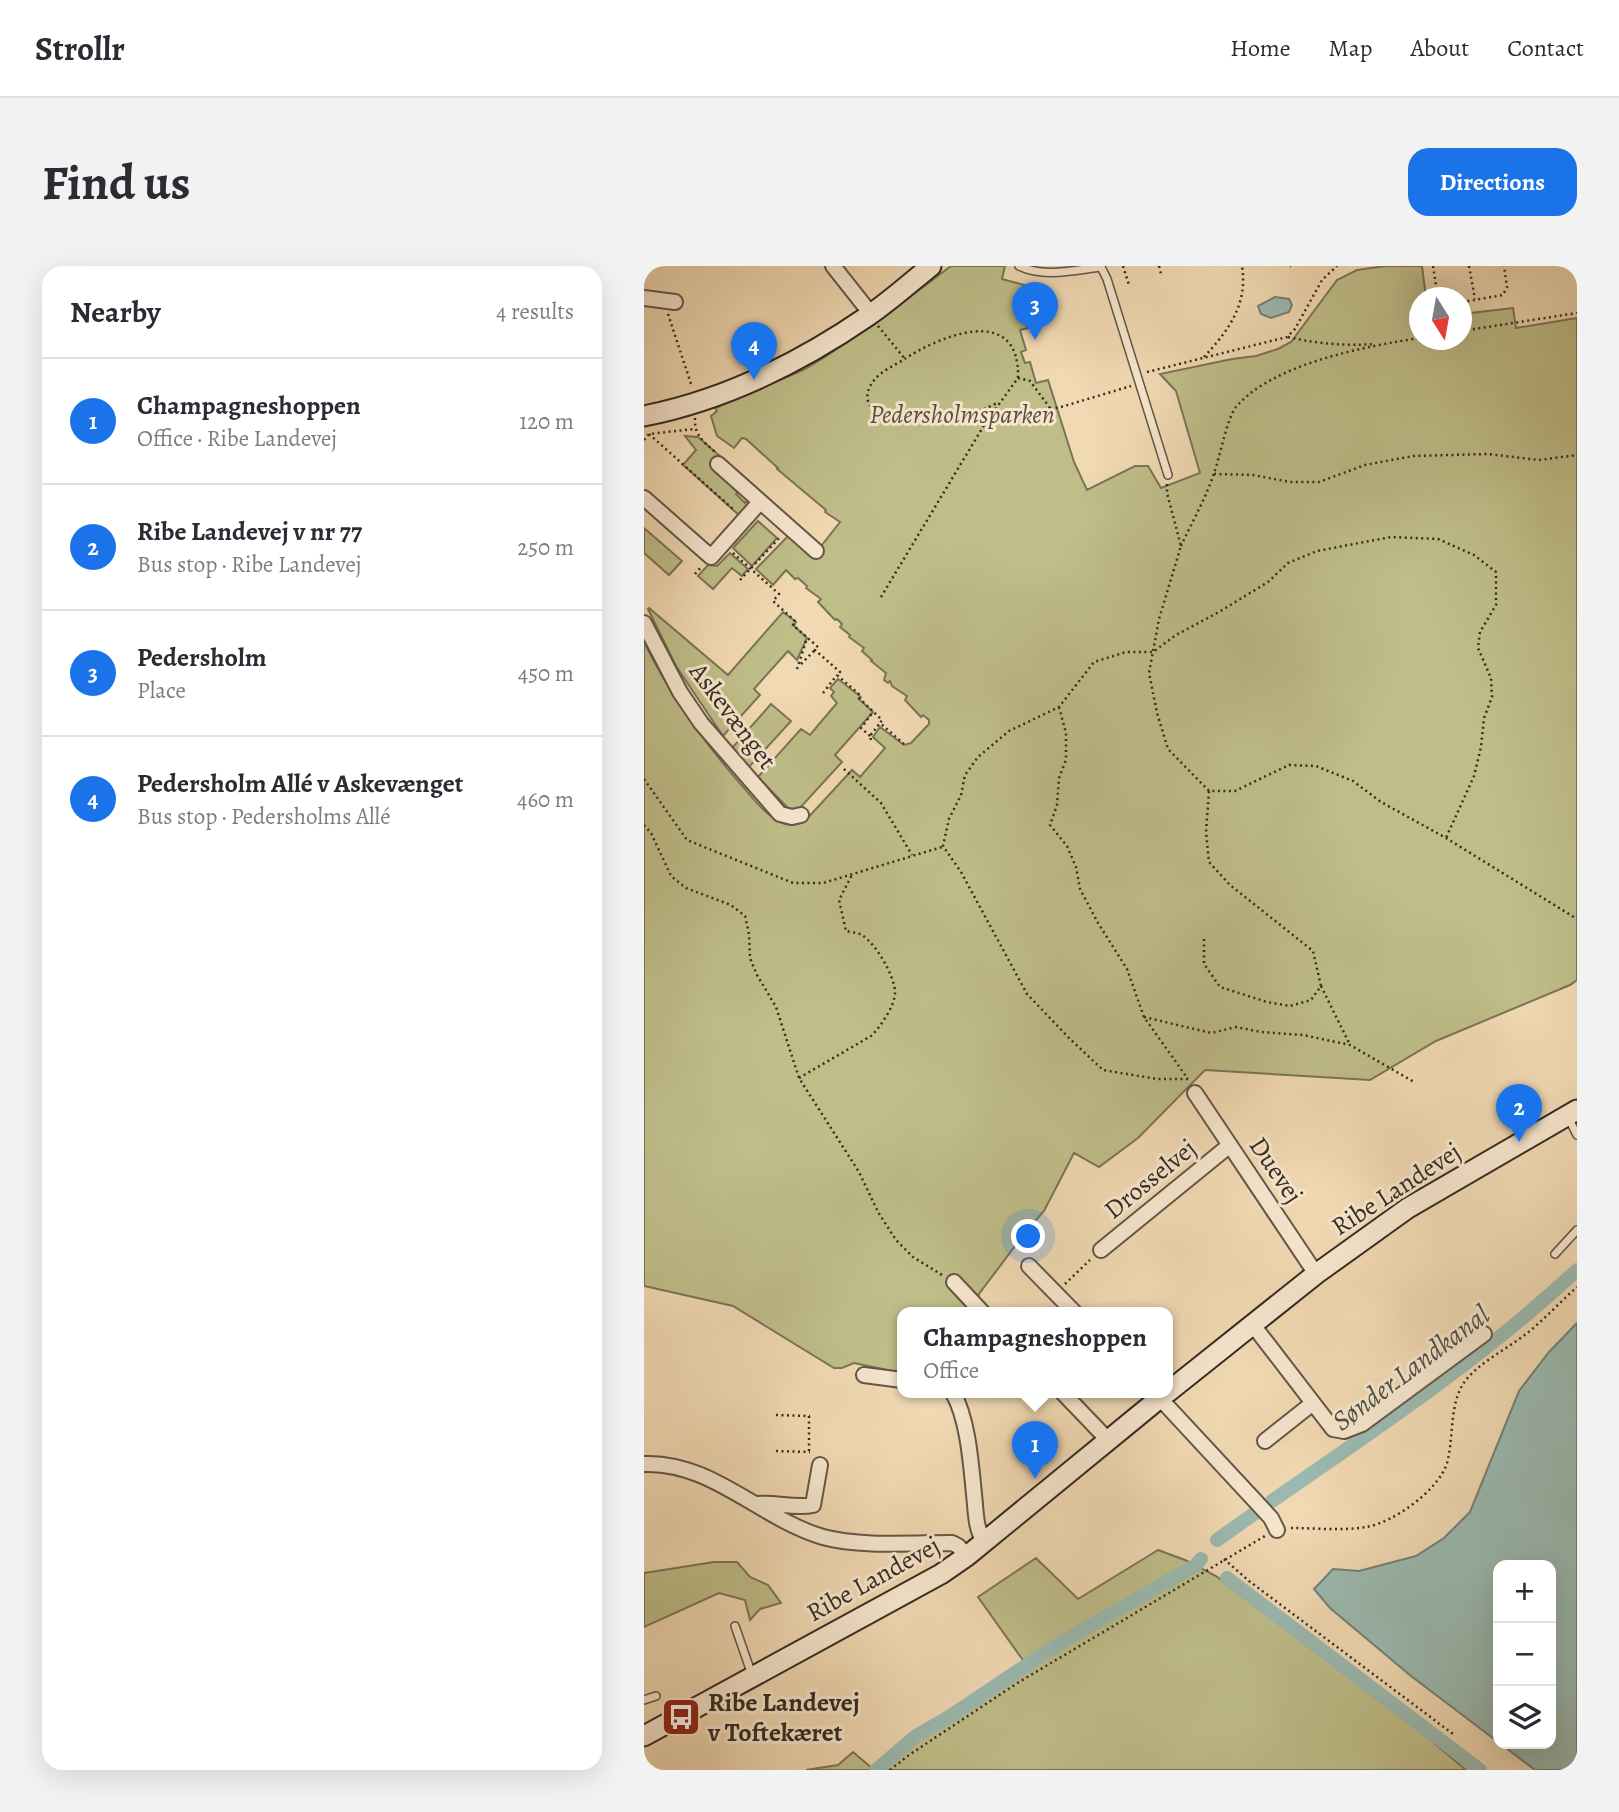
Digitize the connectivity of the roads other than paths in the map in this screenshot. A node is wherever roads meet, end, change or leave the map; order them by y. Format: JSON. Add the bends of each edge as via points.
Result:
{"nodes":[{"id":1,"x":833,"y":266,"type":"edge"},
{"id":2,"x":931,"y":266,"type":"edge"},
{"id":3,"x":1019,"y":266,"type":"edge"},
{"id":4,"x":644,"y":298,"type":"edge"},
{"id":5,"x":669,"y":301,"type":"road end"},
{"id":6,"x":873,"y":319,"type":"junction"},
{"id":7,"x":646,"y":425,"type":"edge"},
{"id":8,"x":718,"y":464,"type":"road end"},
{"id":9,"x":1168,"y":475,"type":"road end"},
{"id":10,"x":644,"y":498,"type":"edge"},
{"id":11,"x":760,"y":502,"type":"junction"},
{"id":12,"x":816,"y":551,"type":"dead end"},
{"id":13,"x":644,"y":623,"type":"edge"},
{"id":14,"x":801,"y":815,"type":"dead end"},
{"id":15,"x":1195,"y":1093,"type":"road end"},
{"id":16,"x":1572,"y":1112,"type":"edge"},
{"id":17,"x":1577,"y":1135,"type":"edge"},
{"id":18,"x":1230,"y":1145,"type":"junction"},
{"id":19,"x":1577,"y":1230,"type":"edge"},
{"id":20,"x":1101,"y":1250,"type":"road end"},
{"id":21,"x":1556,"y":1254,"type":"dead end"},
{"id":22,"x":1029,"y":1266,"type":"dead end"},
{"id":23,"x":1316,"y":1273,"type":"junction"},
{"id":24,"x":954,"y":1282,"type":"road end"},
{"id":25,"x":977,"y":1307,"type":"edge"},
{"id":26,"x":1069,"y":1307,"type":"edge"},
{"id":27,"x":1253,"y":1325,"type":"junction"},
{"id":28,"x":1484,"y":1334,"type":"dead end"},
{"id":29,"x":864,"y":1375,"type":"dead end"},
{"id":30,"x":897,"y":1379,"type":"edge"},
{"id":31,"x":1173,"y":1386,"type":"edge"},
{"id":32,"x":956,"y":1398,"type":"edge"},
{"id":33,"x":1068,"y":1398,"type":"edge"},
{"id":34,"x":1157,"y":1398,"type":"edge"},
{"id":35,"x":1166,"y":1398,"type":"edge"},
{"id":36,"x":1313,"y":1403,"type":"junction"},
{"id":37,"x":1109,"y":1441,"type":"junction"},
{"id":38,"x":1265,"y":1441,"type":"dead end"},
{"id":39,"x":821,"y":1459,"type":"road end"},
{"id":40,"x":644,"y":1464,"type":"edge"},
{"id":41,"x":755,"y":1504,"type":"junction"},
{"id":42,"x":1277,"y":1530,"type":"road end"},
{"id":43,"x":984,"y":1542,"type":"junction"},
{"id":44,"x":967,"y":1556,"type":"junction"},
{"id":45,"x":735,"y":1626,"type":"dead end"},
{"id":46,"x":753,"y":1677,"type":"junction"},
{"id":47,"x":656,"y":1696,"type":"dead end"},
{"id":48,"x":644,"y":1700,"type":"edge"},
{"id":49,"x":645,"y":1734,"type":"edge"}],
"edges":[{"from":1,"to":6,"type":"street"},
{"from":2,"to":6,"type":"main road"},
{"from":3,"to":9,"type":"lane","via":[[1051,273],[1101,267]]},
{"from":4,"to":5,"type":"street"},
{"from":6,"to":7,"type":"main road","via":[[772,372]]},
{"from":8,"to":11,"type":"street"},
{"from":10,"to":11,"type":"street","via":[[711,557]]},
{"from":11,"to":12,"type":"street"},
{"from":13,"to":14,"type":"street","name":"Askevænget","via":[[680,692],[723,750],[780,814]]},
{"from":15,"to":18,"type":"street","name":"Duevej"},
{"from":16,"to":17,"type":"lane"},
{"from":16,"to":23,"type":"main road","name":"Ribe Landevej","via":[[1408,1208]]},
{"from":18,"to":20,"type":"street","name":"Drosselvej"},
{"from":18,"to":23,"type":"street","name":"Duevej"},
{"from":19,"to":21,"type":"lane"},
{"from":22,"to":26,"type":"street"},
{"from":23,"to":27,"type":"main road","name":"Ribe Landevej"},
{"from":24,"to":25,"type":"street"},
{"from":27,"to":31,"type":"main road","name":"Ribe Landevej"},
{"from":27,"to":36,"type":"street"},
{"from":28,"to":36,"type":"street","via":[[1362,1424],[1344,1431],[1333,1429]]},
{"from":29,"to":30,"type":"street"},
{"from":32,"to":43,"type":"street","via":[[961,1408],[978,1532]]},
{"from":33,"to":37,"type":"street"},
{"from":34,"to":37,"type":"main road","name":"Ribe Landevej"},
{"from":35,"to":42,"type":"street"},
{"from":36,"to":38,"type":"street"},
{"from":37,"to":43,"type":"main road","name":"Ribe Landevej"},
{"from":39,"to":41,"type":"street","via":[[813,1505]]},
{"from":40,"to":41,"type":"street","via":[[687,1469]]},
{"from":41,"to":44,"type":"street","via":[[799,1528],[842,1541],[952,1543]]},
{"from":43,"to":44,"type":"main road","name":"Ribe Landevej"},
{"from":44,"to":46,"type":"main road","name":"Ribe Landevej"},
{"from":45,"to":46,"type":"lane"},
{"from":46,"to":49,"type":"main road","name":"Ribe Landevej"},
{"from":47,"to":48,"type":"lane"}]}
